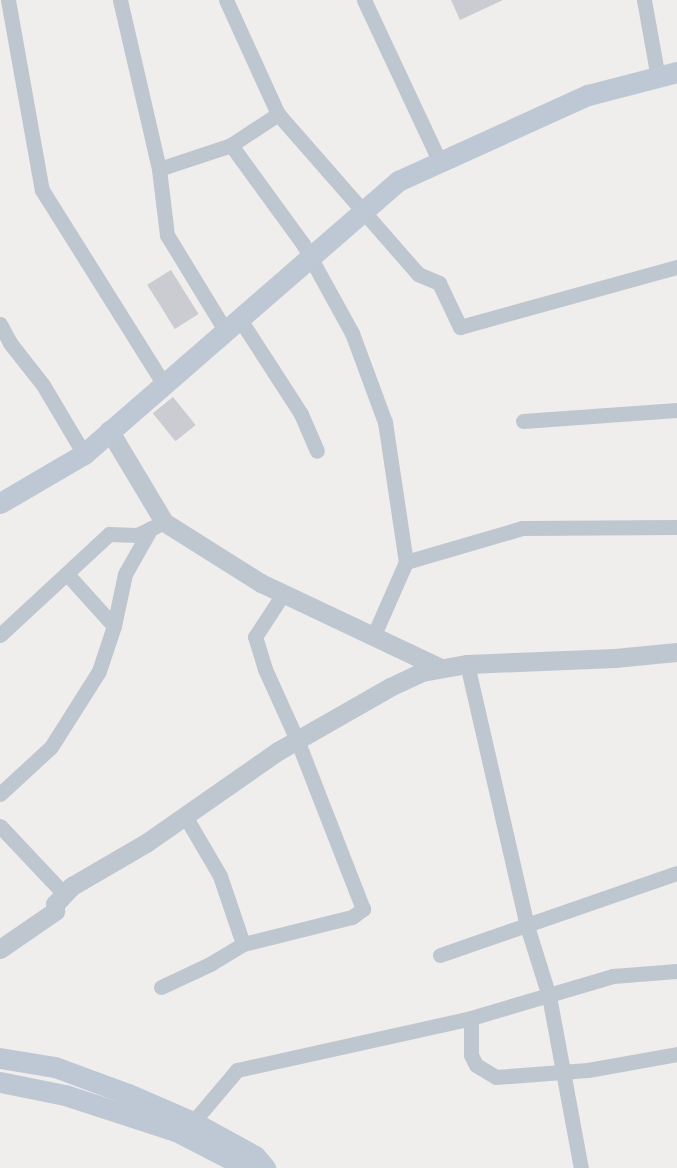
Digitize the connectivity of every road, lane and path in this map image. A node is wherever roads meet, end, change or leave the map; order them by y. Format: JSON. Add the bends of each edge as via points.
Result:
{"nodes":[{"id":1,"x":8,"y":0,"type":"edge"},
{"id":2,"x":120,"y":0,"type":"edge"},
{"id":3,"x":226,"y":0,"type":"edge"},
{"id":4,"x":364,"y":0,"type":"edge"},
{"id":5,"x":644,"y":0,"type":"edge"},
{"id":6,"x":667,"y":75,"type":"edge"},
{"id":7,"x":278,"y":114,"type":"junction"},
{"id":8,"x":231,"y":145,"type":"junction"},
{"id":9,"x":440,"y":162,"type":"junction"},
{"id":10,"x":159,"y":169,"type":"junction"},
{"id":11,"x":362,"y":212,"type":"junction"},
{"id":12,"x":308,"y":258,"type":"junction"},
{"id":13,"x":677,"y":267,"type":"edge"},
{"id":14,"x":0,"y":324,"type":"edge"},
{"id":15,"x":232,"y":324,"type":"junction"},
{"id":16,"x":163,"y":383,"type":"junction"},
{"id":17,"x":677,"y":410,"type":"edge"},
{"id":18,"x":523,"y":421,"type":"dead end"},
{"id":19,"x":109,"y":430,"type":"junction"},
{"id":20,"x":317,"y":451,"type":"dead end"},
{"id":21,"x":84,"y":454,"type":"junction"},
{"id":22,"x":0,"y":503,"type":"edge"},
{"id":23,"x":158,"y":525,"type":"junction"},
{"id":24,"x":677,"y":526,"type":"edge"},
{"id":25,"x":406,"y":562,"type":"junction"},
{"id":26,"x":67,"y":574,"type":"junction"},
{"id":27,"x":283,"y":594,"type":"junction"},
{"id":28,"x":114,"y":626,"type":"junction"},
{"id":29,"x":0,"y":636,"type":"edge"},
{"id":30,"x":373,"y":637,"type":"junction"},
{"id":31,"x":677,"y":652,"type":"edge"},
{"id":32,"x":467,"y":664,"type":"junction"},
{"id":33,"x":441,"y":668,"type":"junction"},
{"id":34,"x":297,"y":740,"type":"junction"},
{"id":35,"x":0,"y":794,"type":"edge"},
{"id":36,"x":185,"y":816,"type":"junction"},
{"id":37,"x":0,"y":826,"type":"edge"},
{"id":38,"x":677,"y":874,"type":"edge"},
{"id":39,"x":64,"y":894,"type":"junction"},
{"id":40,"x":527,"y":926,"type":"junction"},
{"id":41,"x":244,"y":944,"type":"junction"},
{"id":42,"x":0,"y":949,"type":"edge"},
{"id":43,"x":440,"y":955,"type":"dead end"},
{"id":44,"x":677,"y":971,"type":"edge"},
{"id":45,"x":161,"y":986,"type":"dead end"},
{"id":46,"x":549,"y":995,"type":"junction"},
{"id":47,"x":471,"y":1018,"type":"junction"},
{"id":48,"x":677,"y":1054,"type":"edge"},
{"id":49,"x":0,"y":1058,"type":"edge"},
{"id":50,"x":563,"y":1072,"type":"junction"},
{"id":51,"x":0,"y":1082,"type":"edge"},
{"id":52,"x":193,"y":1122,"type":"junction"},
{"id":53,"x":241,"y":1168,"type":"edge"},
{"id":54,"x":265,"y":1168,"type":"edge"},
{"id":55,"x":581,"y":1168,"type":"edge"}],
"edges":[{"from":1,"to":16,"type":"street","via":[[42,190]]},
{"from":2,"to":10,"type":"street"},
{"from":3,"to":7,"type":"street"},
{"from":4,"to":9,"type":"street"},
{"from":5,"to":6,"type":"street"},
{"from":6,"to":9,"type":"main road","via":[[588,95]]},
{"from":7,"to":8,"type":"street"},
{"from":7,"to":11,"type":"street"},
{"from":8,"to":10,"type":"street"},
{"from":8,"to":12,"type":"street","via":[[303,244]]},
{"from":9,"to":11,"type":"main road","via":[[398,181]]},
{"from":10,"to":15,"type":"street","via":[[167,235]]},
{"from":11,"to":12,"type":"main road"},
{"from":11,"to":13,"type":"street","via":[[418,274],[439,283],[460,327]]},
{"from":12,"to":15,"type":"main road"},
{"from":12,"to":25,"type":"street","via":[[352,333],[385,422]]},
{"from":14,"to":21,"type":"street","via":[[10,343],[43,385]]},
{"from":15,"to":16,"type":"main road"},
{"from":15,"to":20,"type":"street","via":[[301,414]]},
{"from":16,"to":19,"type":"main road"},
{"from":17,"to":18,"type":"street"},
{"from":19,"to":21,"type":"main road"},
{"from":19,"to":23,"type":"street"},
{"from":21,"to":22,"type":"main road"},
{"from":23,"to":26,"type":"street","via":[[137,535],[110,534]]},
{"from":23,"to":27,"type":"street"},
{"from":23,"to":28,"type":"street","via":[[124,574]]},
{"from":24,"to":25,"type":"street","via":[[522,528]]},
{"from":25,"to":30,"type":"street"},
{"from":26,"to":28,"type":"street"},
{"from":26,"to":29,"type":"street"},
{"from":27,"to":30,"type":"street"},
{"from":27,"to":34,"type":"street","via":[[255,637],[265,669]]},
{"from":28,"to":35,"type":"street","via":[[99,671],[51,747]]},
{"from":30,"to":33,"type":"street"},
{"from":31,"to":32,"type":"street"},
{"from":32,"to":33,"type":"street"},
{"from":32,"to":40,"type":"street"},
{"from":33,"to":34,"type":"street","via":[[422,672],[390,687]]},
{"from":34,"to":36,"type":"street"},
{"from":34,"to":41,"type":"street","via":[[363,909],[352,917]]},
{"from":36,"to":39,"type":"street"},
{"from":36,"to":41,"type":"street","via":[[220,876]]},
{"from":37,"to":39,"type":"street"},
{"from":38,"to":40,"type":"street"},
{"from":39,"to":42,"type":"street","via":[[55,904],[55,911]]},
{"from":40,"to":43,"type":"street"},
{"from":40,"to":46,"type":"street"},
{"from":41,"to":45,"type":"street"},
{"from":44,"to":46,"type":"street","via":[[613,976]]},
{"from":46,"to":47,"type":"street"},
{"from":46,"to":50,"type":"street"},
{"from":47,"to":50,"type":"street","via":[[471,1055],[476,1065],[496,1077]]},
{"from":47,"to":52,"type":"street","via":[[237,1070]]},
{"from":48,"to":50,"type":"street"},
{"from":49,"to":52,"type":"main road","via":[[55,1067]]},
{"from":50,"to":55,"type":"street"},
{"from":51,"to":53,"type":"main road","via":[[65,1095],[176,1131],[236,1162]]},
{"from":52,"to":54,"type":"main road","via":[[255,1156]]}]}
